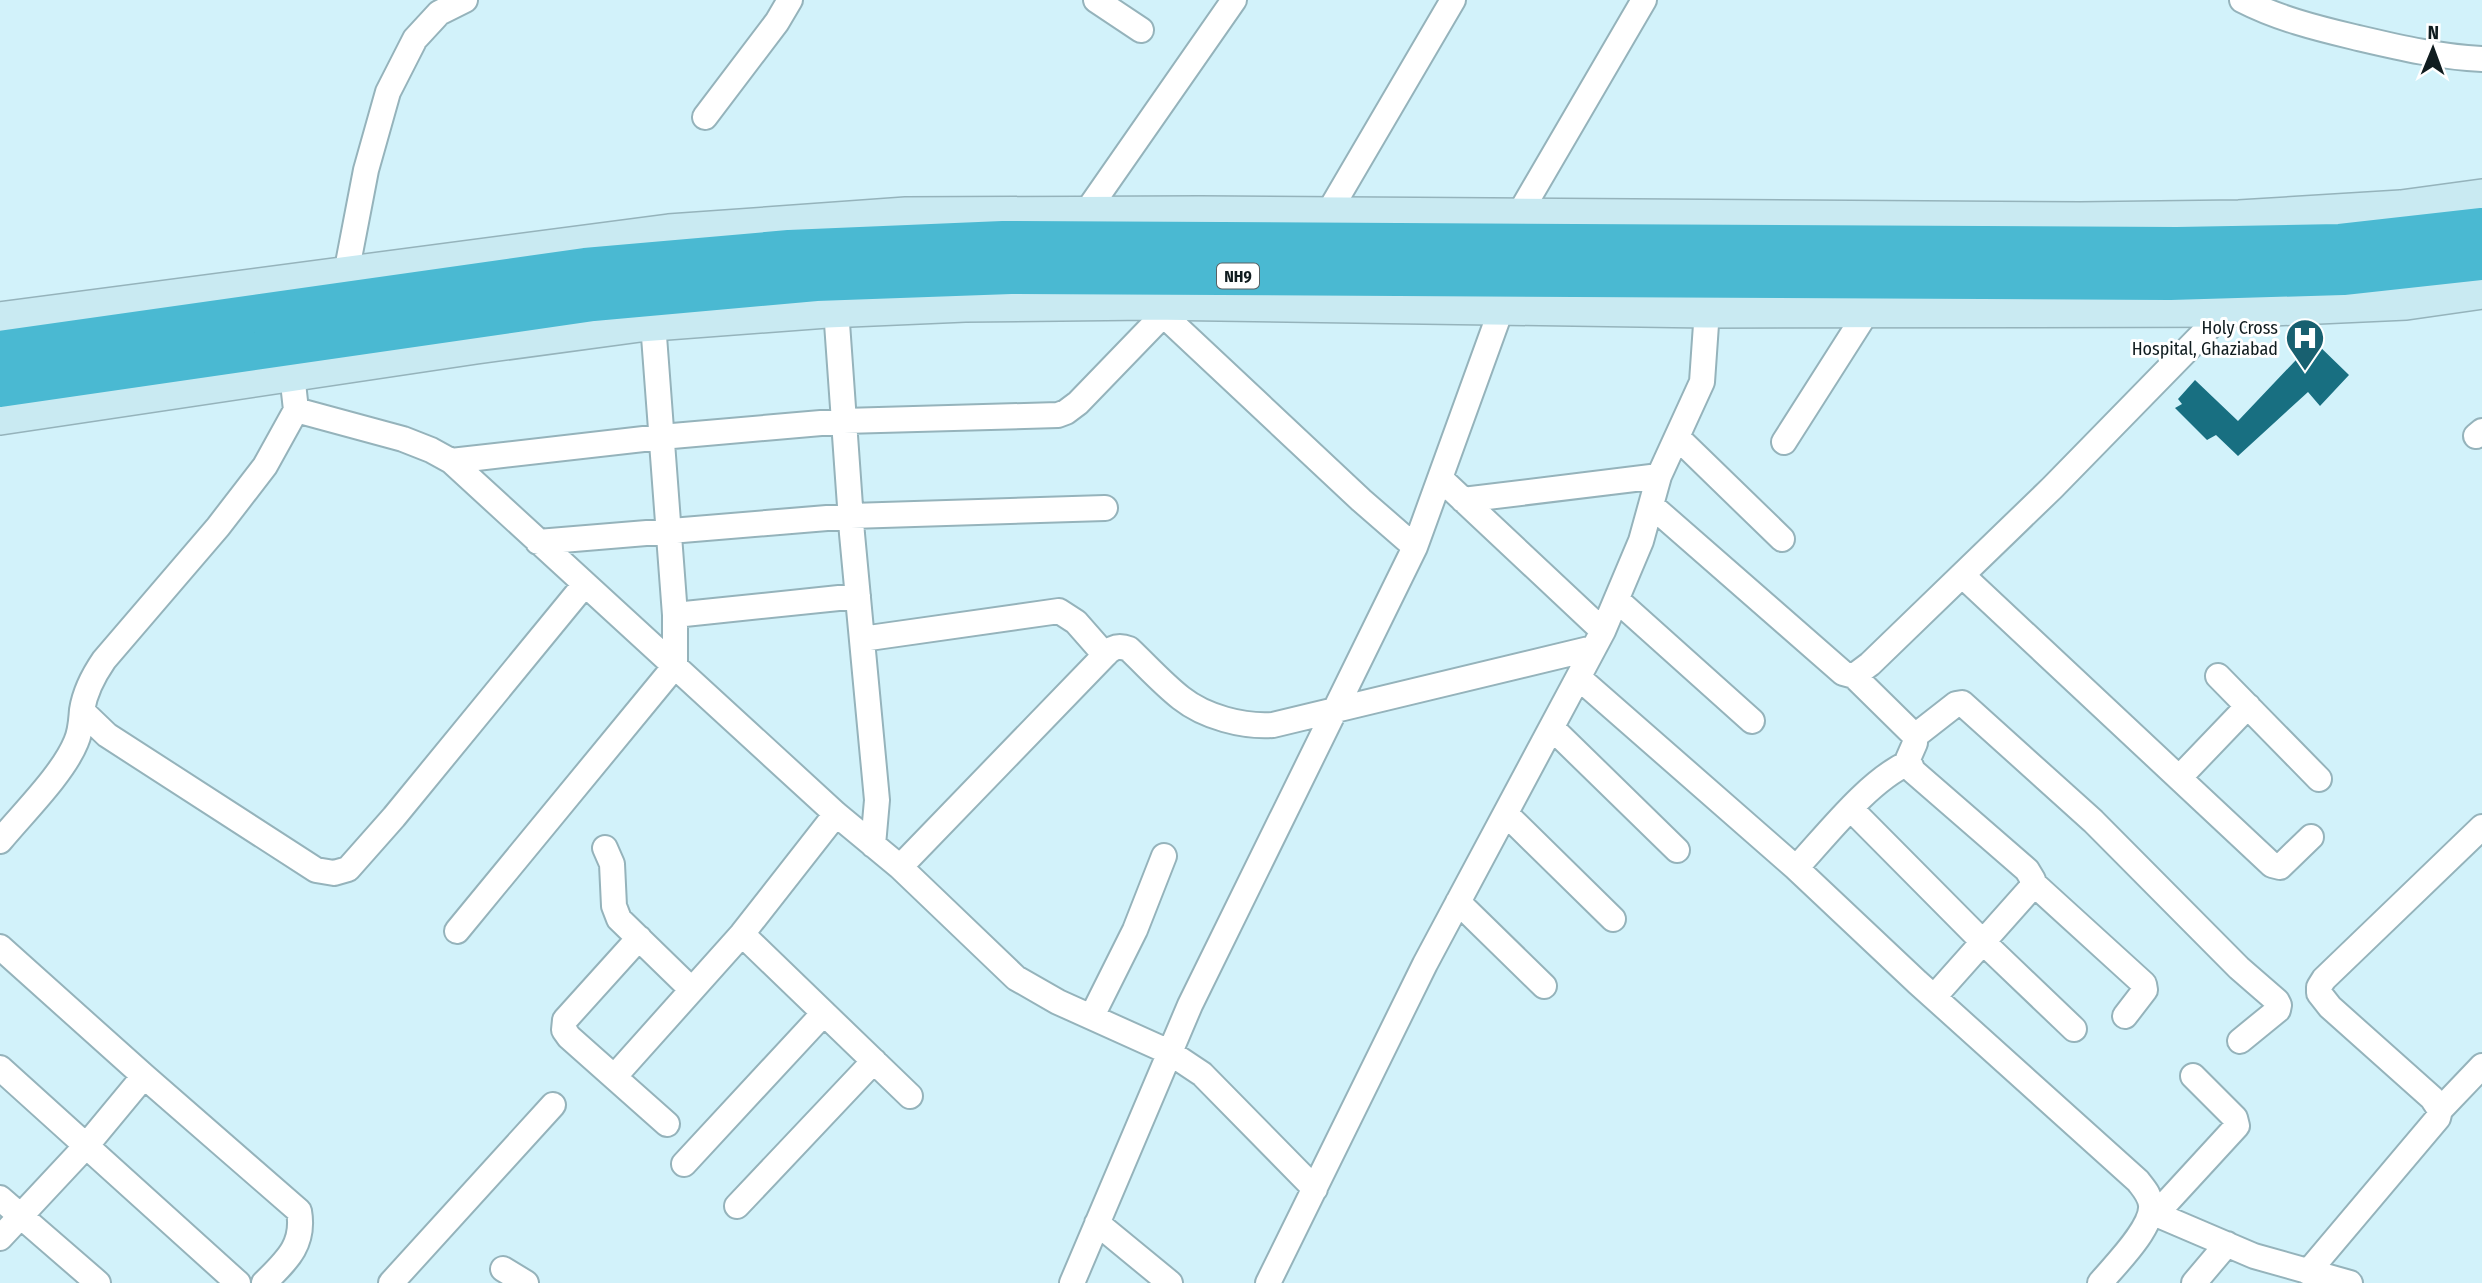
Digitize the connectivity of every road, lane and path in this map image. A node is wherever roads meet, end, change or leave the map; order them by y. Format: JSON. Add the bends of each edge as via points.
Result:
{"nodes":[{"id":1,"x":465,"y":0,"type":"edge"},
{"id":2,"x":790,"y":0,"type":"edge"},
{"id":3,"x":1096,"y":0,"type":"edge"},
{"id":4,"x":1234,"y":0,"type":"edge"},
{"id":5,"x":1453,"y":0,"type":"edge"},
{"id":6,"x":1644,"y":0,"type":"edge"},
{"id":7,"x":2242,"y":0,"type":"edge"},
{"id":8,"x":1141,"y":30,"type":"dead end"},
{"id":9,"x":2482,"y":59,"type":"edge"},
{"id":10,"x":705,"y":117,"type":"dead end"},
{"id":11,"x":2482,"y":197,"type":"edge"},
{"id":12,"x":1084,"y":214,"type":"junction"},
{"id":13,"x":1327,"y":215,"type":"junction"},
{"id":14,"x":1518,"y":216,"type":"junction"},
{"id":15,"x":2482,"y":227,"type":"edge"},
{"id":16,"x":2482,"y":261,"type":"edge"},
{"id":17,"x":346,"y":274,"type":"junction"},
{"id":18,"x":2482,"y":291,"type":"edge"},
{"id":19,"x":1502,"y":307,"type":"junction"},
{"id":20,"x":1157,"y":308,"type":"junction"},
{"id":21,"x":836,"y":309,"type":"junction"},
{"id":22,"x":2227,"y":309,"type":"junction"},
{"id":23,"x":1707,"y":310,"type":"junction"},
{"id":24,"x":1868,"y":310,"type":"junction"},
{"id":25,"x":0,"y":320,"type":"edge"},
{"id":26,"x":653,"y":323,"type":"junction"},
{"id":27,"x":0,"y":351,"type":"edge"},
{"id":28,"x":292,"y":374,"type":"junction"},
{"id":29,"x":0,"y":388,"type":"edge"},
{"id":30,"x":296,"y":410,"type":"junction"},
{"id":31,"x":0,"y":417,"type":"edge"},
{"id":32,"x":844,"y":421,"type":"junction"},
{"id":33,"x":661,"y":437,"type":"junction"},
{"id":34,"x":1676,"y":437,"type":"junction"},
{"id":35,"x":1783,"y":442,"type":"dead end"},
{"id":36,"x":451,"y":461,"type":"junction"},
{"id":37,"x":1659,"y":476,"type":"junction"},
{"id":38,"x":1441,"y":479,"type":"junction"},
{"id":39,"x":1463,"y":500,"type":"junction"},
{"id":40,"x":1652,"y":506,"type":"junction"},
{"id":41,"x":1105,"y":508,"type":"dead end"},
{"id":42,"x":851,"y":516,"type":"junction"},
{"id":43,"x":668,"y":530,"type":"junction"},
{"id":44,"x":1782,"y":539,"type":"dead end"},
{"id":45,"x":538,"y":542,"type":"junction"},
{"id":46,"x":1415,"y":547,"type":"junction"},
{"id":47,"x":1962,"y":575,"type":"junction"},
{"id":48,"x":585,"y":584,"type":"junction"},
{"id":49,"x":858,"y":596,"type":"junction"},
{"id":50,"x":1617,"y":600,"type":"junction"},
{"id":51,"x":675,"y":615,"type":"junction"},
{"id":52,"x":862,"y":639,"type":"junction"},
{"id":53,"x":1598,"y":640,"type":"junction"},
{"id":54,"x":1105,"y":655,"type":"junction"},
{"id":55,"x":675,"y":666,"type":"junction"},
{"id":56,"x":1854,"y":676,"type":"junction"},
{"id":57,"x":2218,"y":676,"type":"dead end"},
{"id":58,"x":1579,"y":678,"type":"junction"},
{"id":59,"x":2248,"y":706,"type":"junction"},
{"id":60,"x":82,"y":711,"type":"junction"},
{"id":61,"x":1335,"y":711,"type":"junction"},
{"id":62,"x":1752,"y":721,"type":"dead end"},
{"id":63,"x":1552,"y":728,"type":"junction"},
{"id":64,"x":1914,"y":736,"type":"junction"},
{"id":65,"x":1908,"y":763,"type":"junction"},
{"id":66,"x":2179,"y":778,"type":"junction"},
{"id":67,"x":2319,"y":779,"type":"dead end"},
{"id":68,"x":1851,"y":809,"type":"junction"},
{"id":69,"x":836,"y":814,"type":"junction"},
{"id":70,"x":1506,"y":814,"type":"junction"},
{"id":71,"x":2482,"y":827,"type":"edge"},
{"id":72,"x":2311,"y":837,"type":"dead end"},
{"id":73,"x":0,"y":841,"type":"edge"},
{"id":74,"x":873,"y":845,"type":"junction"},
{"id":75,"x":605,"y":849,"type":"dead end"},
{"id":76,"x":1677,"y":850,"type":"dead end"},
{"id":77,"x":1164,"y":856,"type":"dead end"},
{"id":78,"x":900,"y":867,"type":"junction"},
{"id":79,"x":1796,"y":868,"type":"junction"},
{"id":80,"x":2033,"y":883,"type":"junction"},
{"id":81,"x":1458,"y":902,"type":"junction"},
{"id":82,"x":1613,"y":919,"type":"dead end"},
{"id":83,"x":457,"y":931,"type":"dead end"},
{"id":84,"x":742,"y":934,"type":"junction"},
{"id":85,"x":639,"y":938,"type":"junction"},
{"id":86,"x":1983,"y":943,"type":"junction"},
{"id":87,"x":0,"y":947,"type":"edge"},
{"id":88,"x":1544,"y":986,"type":"dead end"},
{"id":89,"x":692,"y":990,"type":"junction"},
{"id":90,"x":1934,"y":997,"type":"junction"},
{"id":91,"x":824,"y":1013,"type":"junction"},
{"id":92,"x":1092,"y":1016,"type":"junction"},
{"id":93,"x":2125,"y":1016,"type":"dead end"},
{"id":94,"x":2074,"y":1029,"type":"dead end"},
{"id":95,"x":2240,"y":1041,"type":"dead end"},
{"id":96,"x":1169,"y":1052,"type":"junction"},
{"id":97,"x":874,"y":1061,"type":"junction"},
{"id":98,"x":2482,"y":1066,"type":"edge"},
{"id":99,"x":0,"y":1069,"type":"edge"},
{"id":100,"x":144,"y":1076,"type":"junction"},
{"id":101,"x":615,"y":1076,"type":"junction"},
{"id":102,"x":2193,"y":1076,"type":"dead end"},
{"id":103,"x":910,"y":1096,"type":"dead end"},
{"id":104,"x":553,"y":1105,"type":"dead end"},
{"id":105,"x":2440,"y":1110,"type":"junction"},
{"id":106,"x":667,"y":1124,"type":"dead end"},
{"id":107,"x":86,"y":1146,"type":"junction"},
{"id":108,"x":684,"y":1164,"type":"dead end"},
{"id":109,"x":1315,"y":1189,"type":"junction"},
{"id":110,"x":0,"y":1198,"type":"edge"},
{"id":111,"x":737,"y":1206,"type":"dead end"},
{"id":112,"x":2154,"y":1213,"type":"junction"},
{"id":113,"x":19,"y":1216,"type":"junction"},
{"id":114,"x":1097,"y":1223,"type":"junction"},
{"id":115,"x":0,"y":1238,"type":"edge"},
{"id":116,"x":2227,"y":1244,"type":"junction"},
{"id":117,"x":503,"y":1269,"type":"dead end"},
{"id":118,"x":2308,"y":1272,"type":"junction"},
{"id":119,"x":98,"y":1283,"type":"edge"},
{"id":120,"x":238,"y":1283,"type":"edge"},
{"id":121,"x":264,"y":1283,"type":"edge"},
{"id":122,"x":391,"y":1283,"type":"edge"},
{"id":123,"x":526,"y":1283,"type":"edge"},
{"id":124,"x":1072,"y":1283,"type":"edge"},
{"id":125,"x":1170,"y":1283,"type":"edge"},
{"id":126,"x":1268,"y":1283,"type":"edge"},
{"id":127,"x":2100,"y":1283,"type":"edge"},
{"id":128,"x":2194,"y":1283,"type":"edge"},
{"id":129,"x":2350,"y":1283,"type":"edge"}],
"edges":[{"from":1,"to":17,"type":"street","via":[[439,13],[415,39],[388,92],[366,170]]},
{"from":2,"to":10,"type":"street"},
{"from":3,"to":8,"type":"street"},
{"from":4,"to":12,"type":"street"},
{"from":5,"to":13,"type":"street"},
{"from":6,"to":14,"type":"street"},
{"from":7,"to":9,"type":"street","via":[[2329,31],[2453,58]]},
{"from":11,"to":14,"type":"main road","via":[[2401,208],[2239,218]]},
{"from":12,"to":13,"type":"main road"},
{"from":12,"to":17,"type":"main road","via":[[906,215],[764,224]]},
{"from":13,"to":14,"type":"main road"},
{"from":15,"to":27,"type":"highway","number":"NH9","via":[[2340,243],[2177,246],[1003,240],[789,249],[586,267]]},
{"from":16,"to":29,"type":"highway","number":"NH9","via":[[2343,276],[2170,281],[1011,275],[816,282],[593,302]]},
{"from":17,"to":25,"type":"main road"},
{"from":18,"to":22,"type":"main road","via":[[2406,302]]},
{"from":19,"to":20,"type":"main road"},
{"from":19,"to":23,"type":"main road"},
{"from":19,"to":38,"type":"street"},
{"from":20,"to":21,"type":"main road","via":[[965,304]]},
{"from":20,"to":32,"type":"street","via":[[1066,412]]},
{"from":20,"to":46,"type":"street"},
{"from":21,"to":26,"type":"main road"},
{"from":21,"to":32,"type":"street"},
{"from":22,"to":24,"type":"main road"},
{"from":22,"to":47,"type":"street"},
{"from":23,"to":24,"type":"main road"},
{"from":23,"to":34,"type":"street","via":[[1702,382]]},
{"from":24,"to":35,"type":"street"},
{"from":26,"to":28,"type":"main road"},
{"from":26,"to":33,"type":"street"},
{"from":28,"to":30,"type":"street"},
{"from":28,"to":31,"type":"main road"},
{"from":30,"to":36,"type":"street","via":[[403,439]]},
{"from":30,"to":60,"type":"street","via":[[265,466],[226,517],[104,660],[92,678]]},
{"from":32,"to":33,"type":"street"},
{"from":32,"to":42,"type":"street"},
{"from":33,"to":36,"type":"street"},
{"from":33,"to":43,"type":"street"},
{"from":34,"to":37,"type":"street"},
{"from":34,"to":44,"type":"street"},
{"from":36,"to":45,"type":"street"},
{"from":37,"to":39,"type":"street"},
{"from":37,"to":40,"type":"street"},
{"from":38,"to":39,"type":"street"},
{"from":38,"to":46,"type":"street"},
{"from":39,"to":53,"type":"street"},
{"from":40,"to":50,"type":"street"},
{"from":40,"to":56,"type":"street","via":[[1843,673]]},
{"from":41,"to":42,"type":"street"},
{"from":42,"to":43,"type":"street"},
{"from":42,"to":49,"type":"street"},
{"from":43,"to":45,"type":"street"},
{"from":43,"to":51,"type":"street"},
{"from":45,"to":48,"type":"street"},
{"from":46,"to":61,"type":"street"},
{"from":47,"to":56,"type":"street"},
{"from":47,"to":66,"type":"street"},
{"from":48,"to":55,"type":"street"},
{"from":48,"to":60,"type":"street","via":[[394,817],[348,869],[334,873],[316,870],[107,734]]},
{"from":49,"to":51,"type":"street"},
{"from":49,"to":52,"type":"street"},
{"from":50,"to":53,"type":"street"},
{"from":50,"to":62,"type":"street"},
{"from":51,"to":55,"type":"street"},
{"from":52,"to":54,"type":"street","via":[[1059,611],[1076,622]]},
{"from":52,"to":74,"type":"street","via":[[877,800]]},
{"from":53,"to":58,"type":"street"},
{"from":53,"to":61,"type":"street"},
{"from":54,"to":61,"type":"street","via":[[1115,647],[1129,649],[1180,698],[1246,725],[1273,725]]},
{"from":54,"to":78,"type":"street"},
{"from":55,"to":69,"type":"street"},
{"from":55,"to":83,"type":"street"},
{"from":56,"to":64,"type":"street"},
{"from":57,"to":59,"type":"street"},
{"from":58,"to":63,"type":"street"},
{"from":58,"to":79,"type":"street"},
{"from":59,"to":66,"type":"street"},
{"from":59,"to":67,"type":"street"},
{"from":60,"to":73,"type":"street","via":[[76,744],[62,767]]},
{"from":61,"to":96,"type":"street"},
{"from":63,"to":70,"type":"street"},
{"from":63,"to":76,"type":"street"},
{"from":64,"to":65,"type":"street"},
{"from":64,"to":95,"type":"street","via":[[1962,703],[2093,821],[2277,1001],[2277,1010]]},
{"from":65,"to":68,"type":"street","via":[[1889,773]]},
{"from":65,"to":80,"type":"street","via":[[2027,870]]},
{"from":66,"to":72,"type":"street","via":[[2272,865],[2280,867]]},
{"from":68,"to":79,"type":"street"},
{"from":68,"to":86,"type":"street"},
{"from":69,"to":74,"type":"street"},
{"from":69,"to":84,"type":"street"},
{"from":70,"to":81,"type":"street"},
{"from":70,"to":82,"type":"street"},
{"from":71,"to":105,"type":"street","via":[[2319,987],[2330,1007]]},
{"from":74,"to":78,"type":"street"},
{"from":75,"to":85,"type":"street","via":[[612,864],[616,913]]},
{"from":77,"to":92,"type":"street","via":[[1135,930]]},
{"from":78,"to":92,"type":"street","via":[[1016,978]]},
{"from":79,"to":90,"type":"street"},
{"from":80,"to":86,"type":"street"},
{"from":80,"to":93,"type":"street","via":[[2144,984],[2145,990]]},
{"from":81,"to":88,"type":"street"},
{"from":81,"to":109,"type":"street"},
{"from":84,"to":89,"type":"street"},
{"from":84,"to":91,"type":"street"},
{"from":85,"to":89,"type":"street"},
{"from":85,"to":101,"type":"street","via":[[565,1020],[569,1037]]},
{"from":86,"to":90,"type":"street"},
{"from":86,"to":94,"type":"street"},
{"from":87,"to":100,"type":"street"},
{"from":89,"to":101,"type":"street"},
{"from":90,"to":112,"type":"street","via":[[2138,1181]]},
{"from":91,"to":97,"type":"street"},
{"from":91,"to":108,"type":"street"},
{"from":92,"to":96,"type":"street"},
{"from":96,"to":109,"type":"street","via":[[1202,1074]]},
{"from":96,"to":114,"type":"street"},
{"from":97,"to":103,"type":"street"},
{"from":97,"to":111,"type":"street"},
{"from":98,"to":105,"type":"street"},
{"from":99,"to":107,"type":"street"},
{"from":100,"to":107,"type":"street"},
{"from":100,"to":121,"type":"street","via":[[299,1211],[298,1242]]},
{"from":101,"to":106,"type":"street"},
{"from":102,"to":112,"type":"street","via":[[2235,1118],[2237,1126]]},
{"from":104,"to":122,"type":"street"},
{"from":105,"to":118,"type":"street","via":[[2438,1118]]},
{"from":107,"to":113,"type":"street"},
{"from":107,"to":120,"type":"street"},
{"from":109,"to":126,"type":"street"},
{"from":110,"to":113,"type":"street"},
{"from":112,"to":116,"type":"street"},
{"from":112,"to":127,"type":"street"},
{"from":113,"to":115,"type":"street"},
{"from":113,"to":119,"type":"street"},
{"from":114,"to":124,"type":"street"},
{"from":114,"to":125,"type":"street"},
{"from":116,"to":118,"type":"street"},
{"from":116,"to":128,"type":"street"},
{"from":117,"to":123,"type":"street"},
{"from":118,"to":129,"type":"street"}]}
